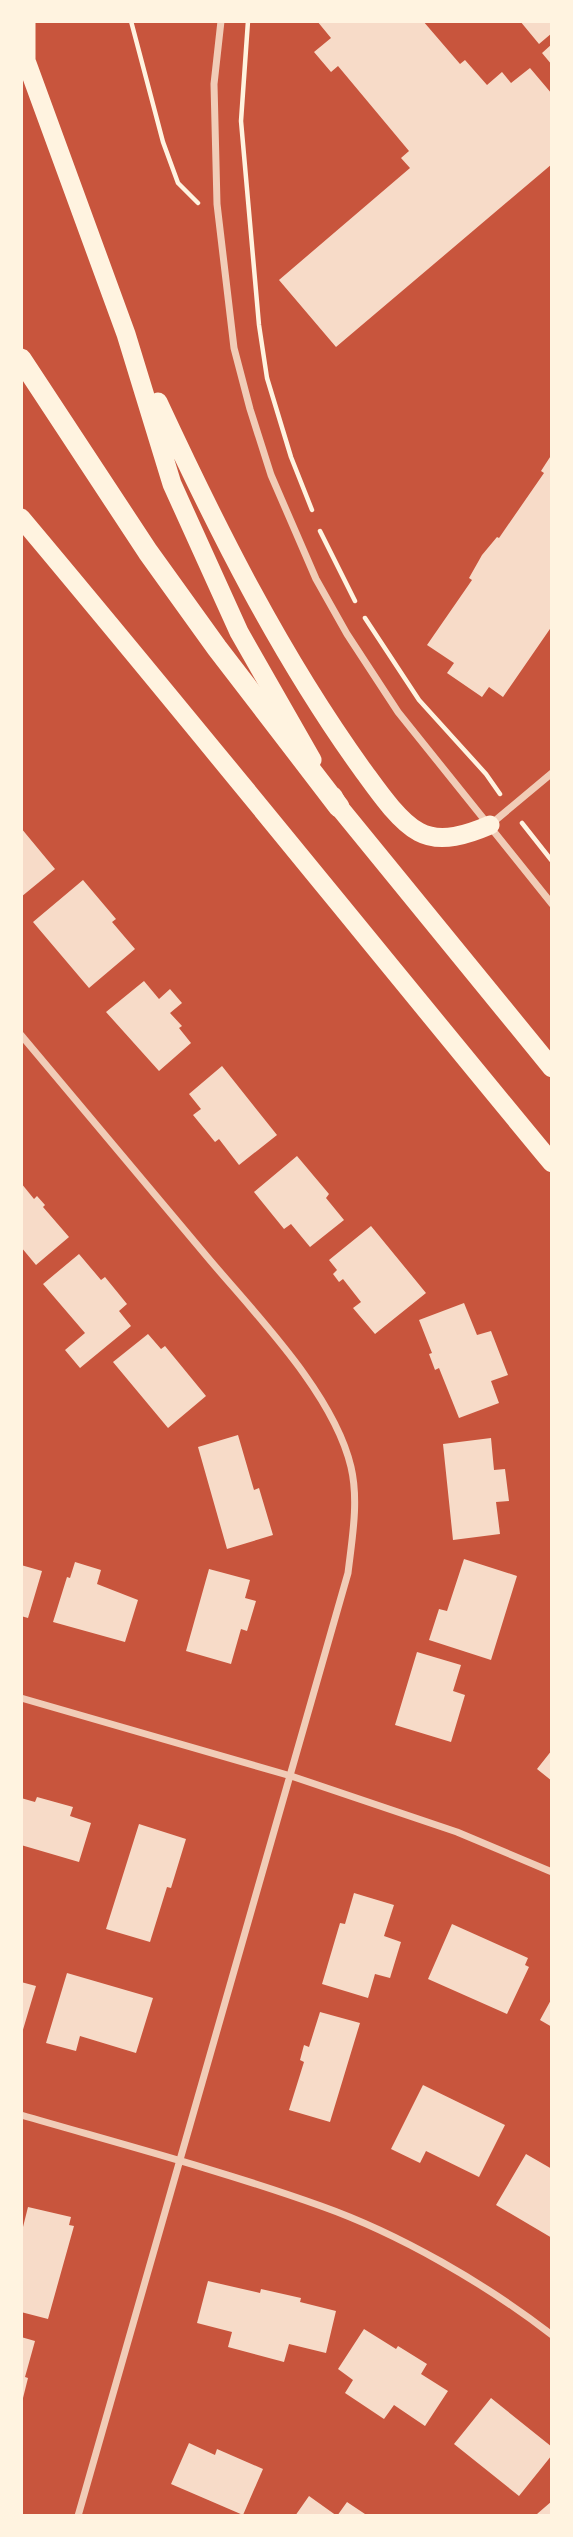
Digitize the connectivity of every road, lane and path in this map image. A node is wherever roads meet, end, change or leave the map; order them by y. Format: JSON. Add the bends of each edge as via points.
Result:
{"nodes":[{"id":1,"x":26,"y":21,"type":"edge"},
{"id":2,"x":131,"y":21,"type":"edge"},
{"id":3,"x":220,"y":21,"type":"edge"},
{"id":4,"x":248,"y":21,"type":"edge"},
{"id":5,"x":23,"y":54,"type":"edge"},
{"id":6,"x":198,"y":204,"type":"dead end"},
{"id":7,"x":126,"y":334,"type":"junction"},
{"id":8,"x":21,"y":359,"type":"edge"},
{"id":9,"x":312,"y":511,"type":"dead end"},
{"id":10,"x":21,"y":518,"type":"edge"},
{"id":11,"x":316,"y":522,"type":"dead end"},
{"id":12,"x":552,"y":773,"type":"edge"},
{"id":13,"x":339,"y":807,"type":"junction"},
{"id":14,"x":510,"y":807,"type":"junction"},
{"id":15,"x":490,"y":825,"type":"junction"},
{"id":16,"x":552,"y":861,"type":"edge"},
{"id":17,"x":552,"y":904,"type":"edge"},
{"id":18,"x":21,"y":1035,"type":"edge"},
{"id":19,"x":552,"y":1068,"type":"edge"},
{"id":20,"x":552,"y":1163,"type":"edge"},
{"id":21,"x":21,"y":1698,"type":"edge"},
{"id":22,"x":291,"y":1776,"type":"junction"},
{"id":23,"x":552,"y":1872,"type":"edge"},
{"id":24,"x":21,"y":2115,"type":"edge"},
{"id":25,"x":178,"y":2162,"type":"junction"},
{"id":26,"x":552,"y":2335,"type":"edge"},
{"id":27,"x":78,"y":2516,"type":"edge"}],
"edges":[{"from":1,"to":5,"type":"highway"},
{"from":2,"to":6,"type":"path","via":[[178,183]]},
{"from":3,"to":15,"type":"street","via":[[214,85],[217,204],[234,348],[271,475],[310,566],[347,634],[398,712]]},
{"from":4,"to":9,"type":"path","via":[[241,121],[259,325],[267,378]]},
{"from":5,"to":7,"type":"highway"},
{"from":7,"to":13,"type":"highway","via":[[172,484],[216,582],[239,632]]},
{"from":7,"to":15,"type":"highway","via":[[209,513],[273,631],[378,790],[419,833],[463,837]]},
{"from":8,"to":13,"type":"highway","via":[[148,552]]},
{"from":10,"to":20,"type":"highway"},
{"from":11,"to":14,"type":"path","via":[[361,612],[419,700]]},
{"from":12,"to":14,"type":"street"},
{"from":13,"to":19,"type":"highway"},
{"from":14,"to":15,"type":"street"},
{"from":14,"to":16,"type":"path"},
{"from":15,"to":17,"type":"street"},
{"from":18,"to":22,"type":"street","via":[[289,1355],[329,1413],[341,1440],[351,1468],[354,1497],[348,1573]]},
{"from":21,"to":22,"type":"street"},
{"from":22,"to":23,"type":"street","via":[[457,1832]]},
{"from":22,"to":25,"type":"street"},
{"from":24,"to":25,"type":"street"},
{"from":25,"to":26,"type":"street","via":[[323,2206],[409,2245],[517,2308]]},
{"from":25,"to":27,"type":"street"}]}
